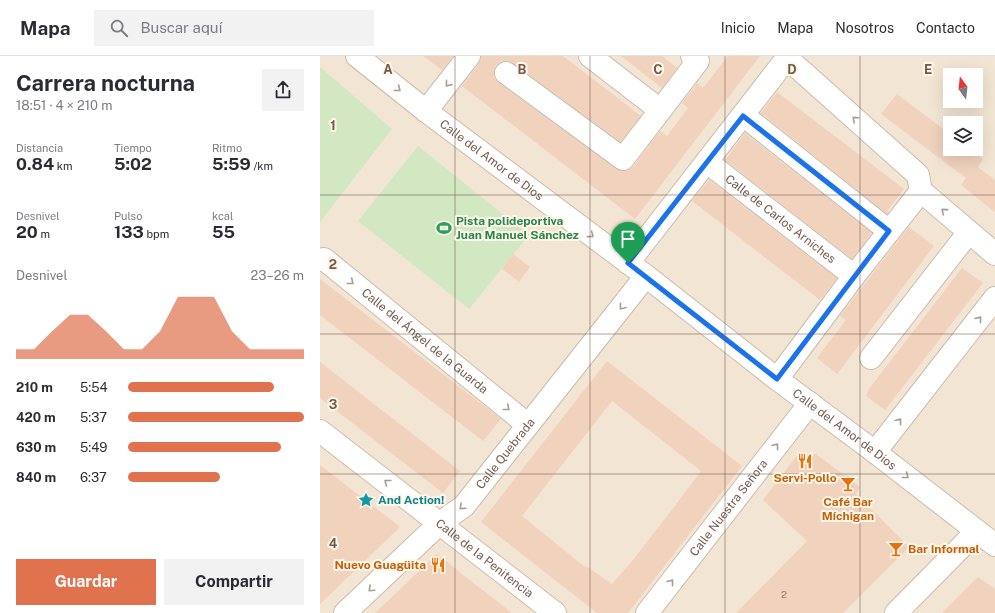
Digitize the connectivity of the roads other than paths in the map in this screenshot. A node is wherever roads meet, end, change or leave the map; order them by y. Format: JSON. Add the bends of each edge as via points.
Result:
{"nodes":[{"id":1,"x":357,"y":56,"type":"edge"},
{"id":2,"x":469,"y":56,"type":"edge"},
{"id":3,"x":590,"y":56,"type":"edge"},
{"id":4,"x":787,"y":57,"type":"edge"},
{"id":5,"x":696,"y":58,"type":"edge"},
{"id":6,"x":506,"y":73,"type":"dead end"},
{"id":7,"x":660,"y":110,"type":"junction"},
{"id":8,"x":426,"y":112,"type":"junction"},
{"id":9,"x":743,"y":116,"type":"junction"},
{"id":10,"x":707,"y":162,"type":"junction"},
{"id":11,"x":922,"y":191,"type":"junction"},
{"id":12,"x":889,"y":231,"type":"junction"},
{"id":13,"x":969,"y":232,"type":"junction"},
{"id":14,"x":995,"y":254,"type":"edge"},
{"id":15,"x":320,"y":260,"type":"edge"},
{"id":16,"x":628,"y":263,"type":"junction"},
{"id":17,"x":646,"y":276,"type":"junction"},
{"id":18,"x":854,"y":276,"type":"junction"},
{"id":19,"x":995,"y":298,"type":"edge"},
{"id":20,"x":871,"y":358,"type":"dead end"},
{"id":21,"x":777,"y":379,"type":"junction"},
{"id":22,"x":810,"y":403,"type":"junction"},
{"id":23,"x":528,"y":425,"type":"junction"},
{"id":24,"x":320,"y":430,"type":"edge"},
{"id":25,"x":875,"y":452,"type":"junction"},
{"id":26,"x":440,"y":524,"type":"junction"},
{"id":27,"x":977,"y":531,"type":"junction"},
{"id":28,"x":995,"y":545,"type":"edge"},
{"id":29,"x":345,"y":613,"type":"edge"},
{"id":30,"x":555,"y":613,"type":"edge"},
{"id":31,"x":647,"y":613,"type":"edge"},
{"id":32,"x":896,"y":613,"type":"edge"}],
"edges":[{"from":1,"to":8,"type":"street","name":"Calle del Amor de Dios","one_way":true},
{"from":2,"to":8,"type":"street","one_way":true},
{"from":3,"to":7,"type":"street"},
{"from":4,"to":9,"type":"street"},
{"from":11,"to":4,"type":"street","one_way":true,"via":[[918,175]]},
{"from":5,"to":7,"type":"street"},
{"from":6,"to":7,"type":"street","via":[[623,159]]},
{"from":8,"to":16,"type":"street","name":"Calle del Amor de Dios","one_way":true},
{"from":9,"to":10,"type":"street"},
{"from":9,"to":12,"type":"street"},
{"from":10,"to":16,"type":"street"},
{"from":10,"to":18,"type":"street","name":"Calle de Carlos Arniches"},
{"from":11,"to":12,"type":"street"},
{"from":13,"to":11,"type":"street","one_way":true},
{"from":12,"to":18,"type":"street"},
{"from":13,"to":14,"type":"street"},
{"from":13,"to":20,"type":"street"},
{"from":15,"to":23,"type":"street","name":"Calle del Ángel de la Guarda","one_way":true,"via":[[324,260]]},
{"from":16,"to":17,"type":"street","name":"Calle del Amor de Dios"},
{"from":17,"to":21,"type":"street","name":"Calle del Amor de Dios"},
{"from":17,"to":23,"type":"street","name":"Calle Quebrada","one_way":true},
{"from":18,"to":21,"type":"street"},
{"from":25,"to":19,"type":"street","one_way":true},
{"from":21,"to":22,"type":"street","name":"Calle del Amor de Dios"},
{"from":22,"to":25,"type":"street","name":"Calle del Amor de Dios"},
{"from":31,"to":22,"type":"street","name":"Calle Nuestra Señora","one_way":true},
{"from":23,"to":26,"type":"street","name":"Calle Quebrada","one_way":true,"via":[[464,506]]},
{"from":26,"to":24,"type":"street","name":"Calle de la Penitencia","one_way":true},
{"from":25,"to":27,"type":"street","name":"Calle del Amor de Dios","one_way":true},
{"from":26,"to":29,"type":"street","name":"Calle Quebrada","one_way":true},
{"from":26,"to":30,"type":"street","name":"Calle de la Penitencia"},
{"from":27,"to":28,"type":"street","name":"Calle del Amor de Dios"},
{"from":27,"to":32,"type":"street"}]}
